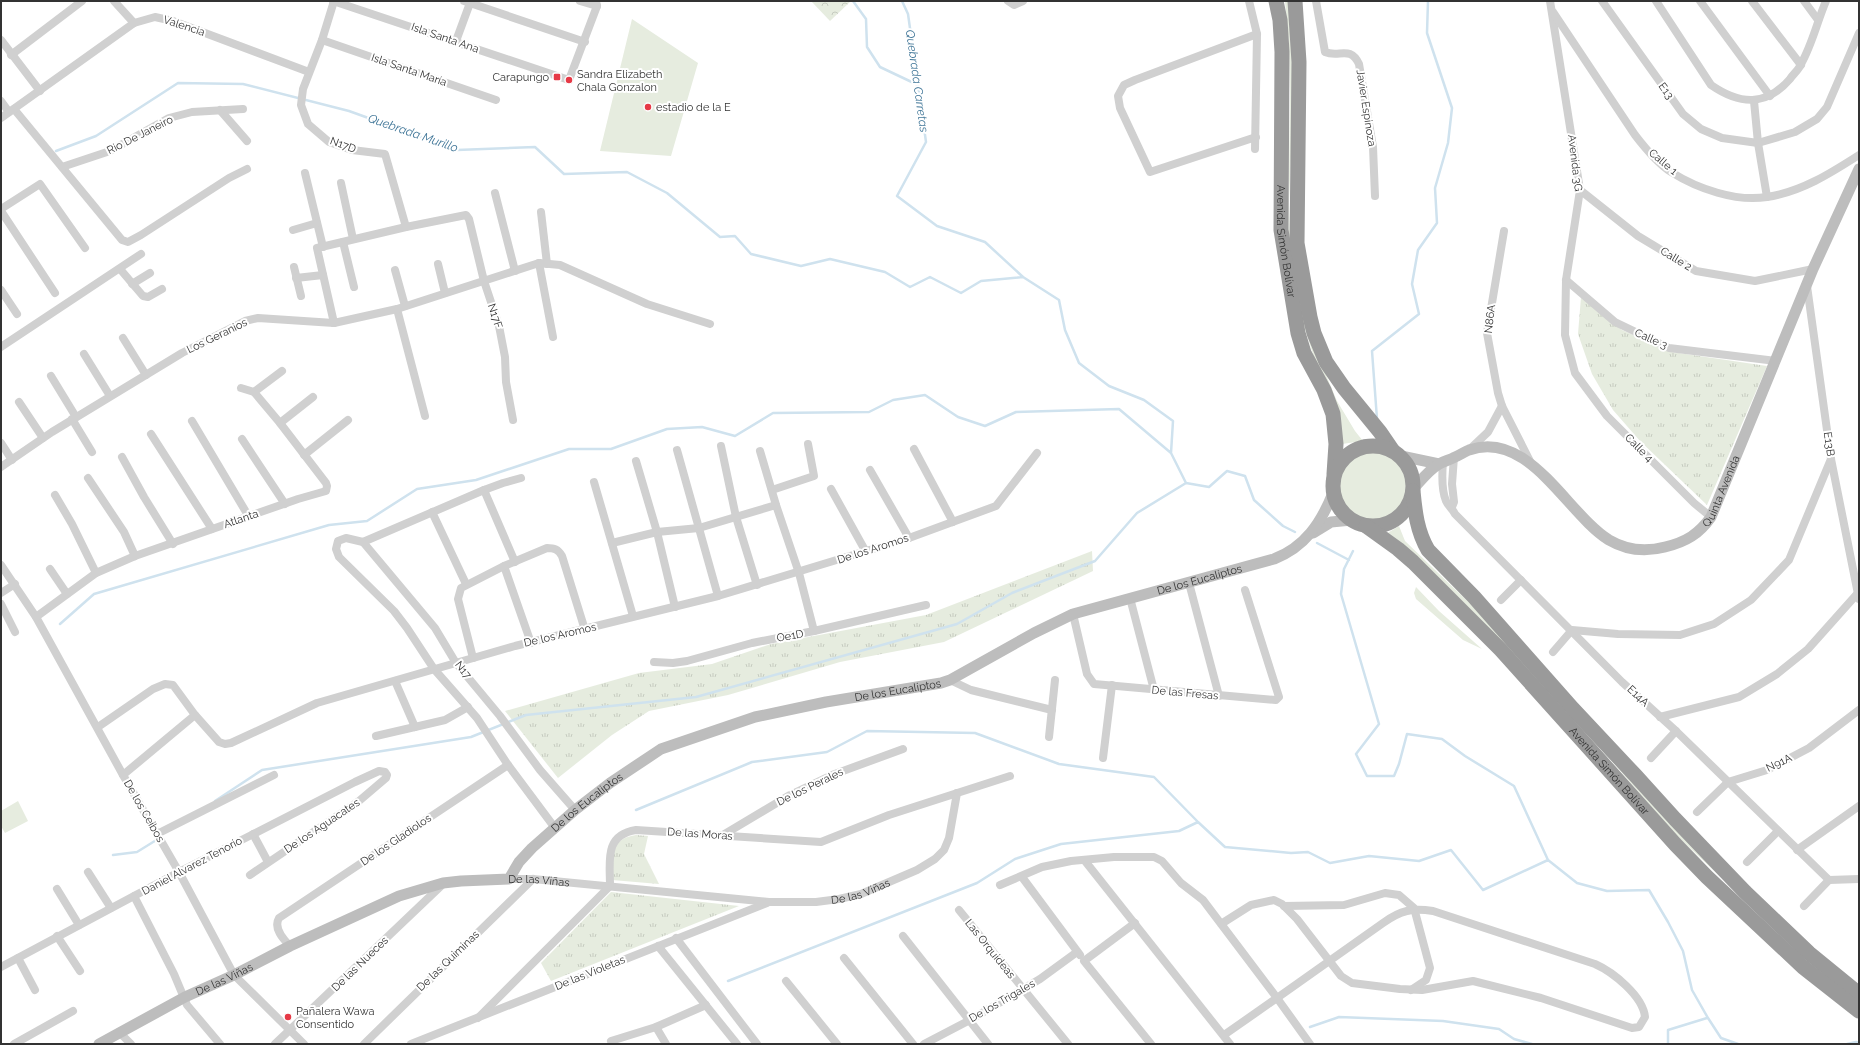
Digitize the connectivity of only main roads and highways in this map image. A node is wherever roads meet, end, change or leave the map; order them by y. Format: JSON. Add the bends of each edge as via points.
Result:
{"nodes":[{"id":1,"x":1276,"y":1,"type":"edge"},
{"id":2,"x":1295,"y":1,"type":"edge"},
{"id":3,"x":1397,"y":453,"type":"junction"},
{"id":4,"x":1334,"y":474,"type":"junction"},
{"id":5,"x":1414,"y":489,"type":"junction"},
{"id":6,"x":1366,"y":526,"type":"junction"},
{"id":7,"x":1859,"y":994,"type":"edge"},
{"id":8,"x":1859,"y":1011,"type":"edge"}],
"edges":[{"from":1,"to":4,"type":"highway","name":"Avenida Simón Bolívar","via":[[1282,52],[1281,230],[1298,333],[1304,354],[1324,390],[1333,414],[1336,444]]},
{"from":2,"to":3,"type":"highway","name":"Avenida Simón Bolívar","via":[[1299,62],[1297,243],[1314,333],[1326,362]]},
{"from":3,"to":4,"type":"highway","via":[[1376,446],[1358,448],[1348,454]]},
{"from":3,"to":5,"type":"highway","name":"Avenida Simón Bolívar","via":[[1412,472]]},
{"from":4,"to":6,"type":"highway","name":"Avenida Simón Bolívar","via":[[1333,493],[1337,504],[1352,520]]},
{"from":5,"to":6,"type":"highway","name":"Avenida Simón Bolívar","via":[[1410,503],[1392,522]]},
{"from":5,"to":7,"type":"highway","name":"Avenida Simón Bolívar","via":[[1415,519],[1422,541],[1428,550],[1745,892],[1809,953]]},
{"from":6,"to":8,"type":"highway","name":"Avenida Simón Bolívar","via":[[1398,548],[1501,650],[1707,877],[1802,967]]}]}
